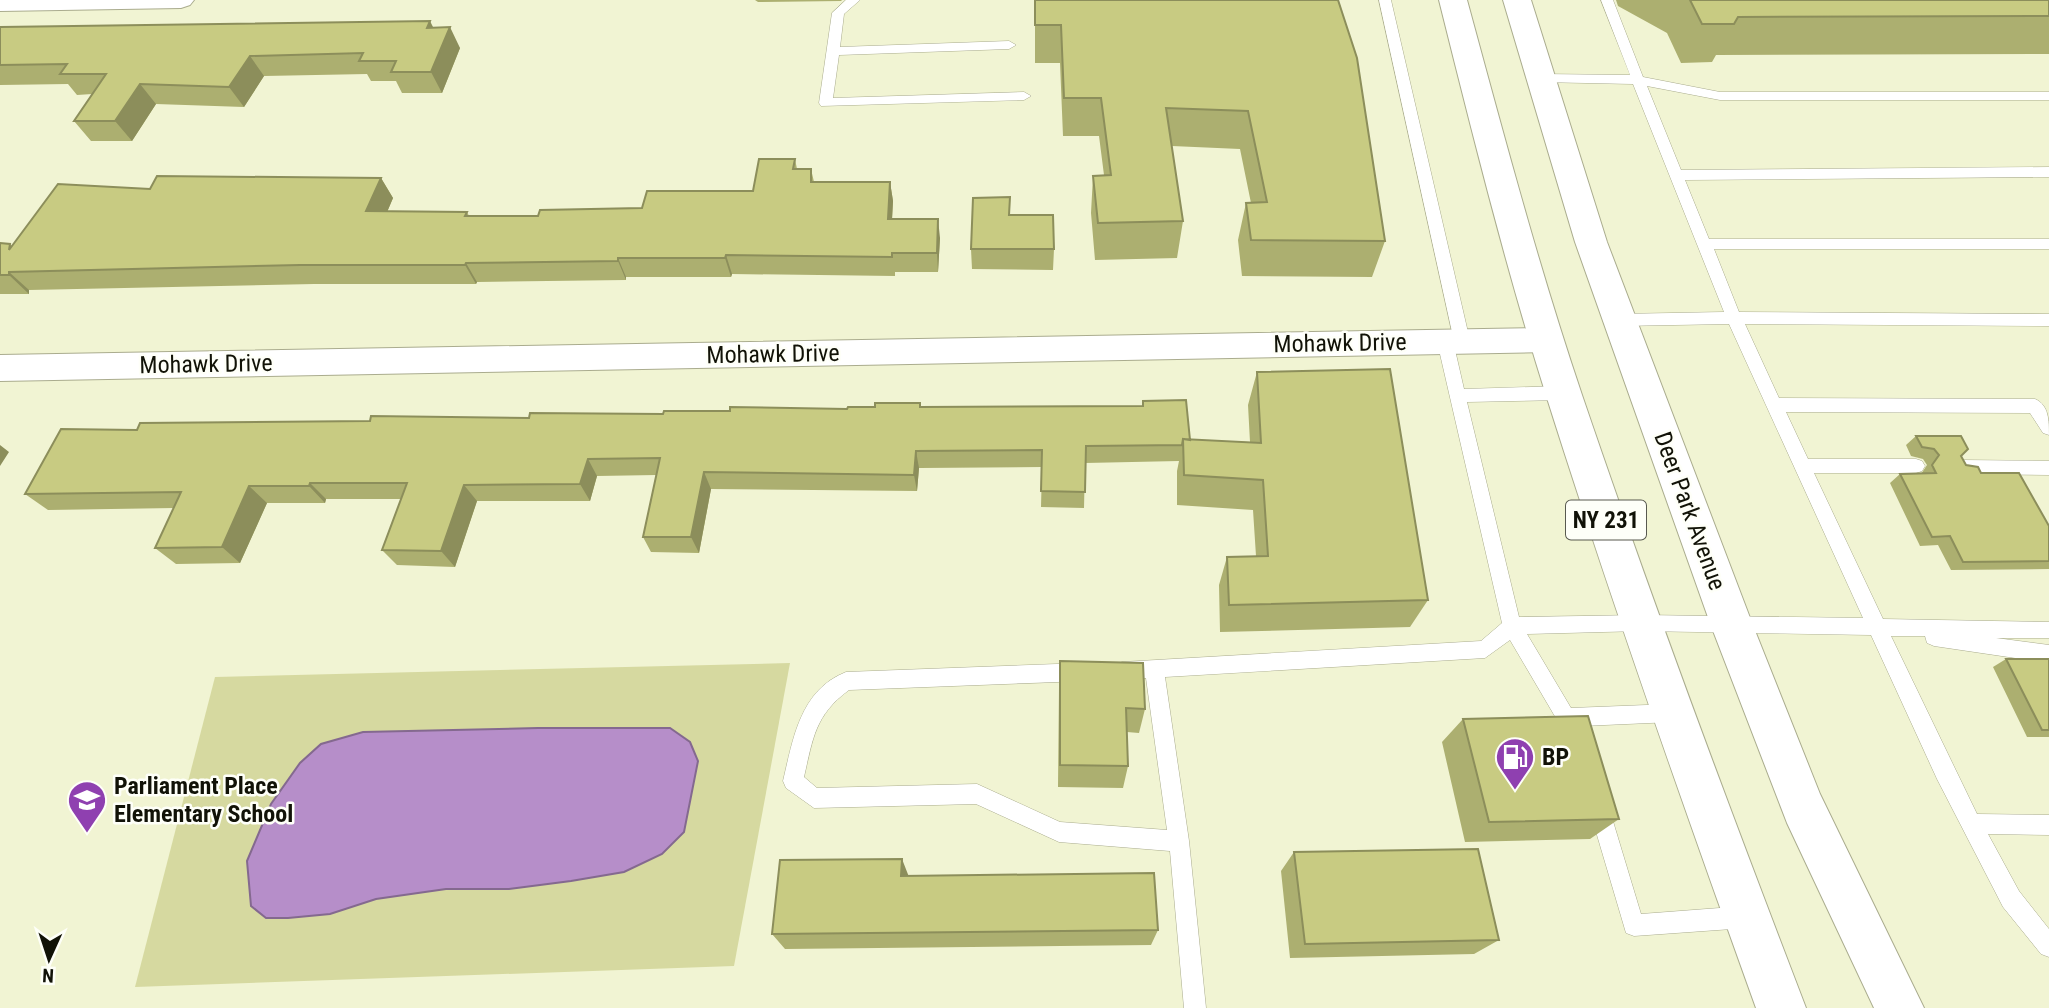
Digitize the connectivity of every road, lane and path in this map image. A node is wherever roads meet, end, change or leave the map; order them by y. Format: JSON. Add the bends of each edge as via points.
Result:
{"nodes":[{"id":1,"x":181,"y":0,"type":"edge"},
{"id":2,"x":854,"y":0,"type":"edge"},
{"id":3,"x":1385,"y":0,"type":"edge"},
{"id":4,"x":1453,"y":0,"type":"edge"},
{"id":5,"x":1517,"y":0,"type":"edge"},
{"id":6,"x":1607,"y":0,"type":"edge"},
{"id":7,"x":0,"y":3,"type":"edge"},
{"id":8,"x":1009,"y":46,"type":"dead end"},
{"id":9,"x":833,"y":51,"type":"junction"},
{"id":10,"x":1539,"y":78,"type":"junction"},
{"id":11,"x":1638,"y":80,"type":"junction"},
{"id":12,"x":1024,"y":96,"type":"dead end"},
{"id":13,"x":2049,"y":96,"type":"edge"},
{"id":14,"x":2049,"y":172,"type":"edge"},
{"id":15,"x":1676,"y":175,"type":"junction"},
{"id":16,"x":1704,"y":244,"type":"junction"},
{"id":17,"x":2049,"y":244,"type":"edge"},
{"id":18,"x":1734,"y":318,"type":"junction"},
{"id":19,"x":1619,"y":320,"type":"junction"},
{"id":20,"x":2049,"y":320,"type":"edge"},
{"id":21,"x":1546,"y":340,"type":"junction"},
{"id":22,"x":1454,"y":341,"type":"junction"},
{"id":23,"x":0,"y":368,"type":"edge"},
{"id":24,"x":1563,"y":393,"type":"junction"},
{"id":25,"x":1457,"y":396,"type":"junction"},
{"id":26,"x":1774,"y":405,"type":"junction"},
{"id":27,"x":2049,"y":428,"type":"edge"},
{"id":28,"x":1803,"y":466,"type":"junction"},
{"id":29,"x":1916,"y":466,"type":"dead end"},
{"id":30,"x":1961,"y":467,"type":"edge"},
{"id":31,"x":2049,"y":468,"type":"edge"},
{"id":32,"x":1641,"y":623,"type":"junction"},
{"id":33,"x":1731,"y":624,"type":"junction"},
{"id":34,"x":1512,"y":626,"type":"junction"},
{"id":35,"x":1879,"y":628,"type":"junction"},
{"id":36,"x":2049,"y":630,"type":"edge"},
{"id":37,"x":2049,"y":654,"type":"edge"},
{"id":38,"x":1153,"y":670,"type":"junction"},
{"id":39,"x":1672,"y":713,"type":"junction"},
{"id":40,"x":1566,"y":717,"type":"junction"},
{"id":41,"x":1585,"y":761,"type":"edge"},
{"id":42,"x":1592,"y":786,"type":"edge"},
{"id":43,"x":1972,"y":824,"type":"junction"},
{"id":44,"x":2049,"y":825,"type":"edge"},
{"id":45,"x":1179,"y":841,"type":"junction"},
{"id":46,"x":1746,"y":917,"type":"junction"},
{"id":47,"x":2040,"y":923,"type":"edge"},
{"id":48,"x":1865,"y":938,"type":"junction"},
{"id":49,"x":2049,"y":946,"type":"edge"},
{"id":50,"x":1195,"y":1008,"type":"edge"},
{"id":51,"x":1781,"y":1008,"type":"edge"},
{"id":52,"x":1899,"y":1008,"type":"edge"},
{"id":53,"x":1923,"y":1008,"type":"edge"}],
"edges":[{"from":1,"to":7,"type":"street"},
{"from":2,"to":9,"type":"lane","via":[[838,13]]},
{"from":3,"to":22,"type":"lane"},
{"from":4,"to":21,"type":"main road","number":"NY 231"},
{"from":5,"to":10,"type":"main road","name":"Deer Park Avenue"},
{"from":6,"to":11,"type":"lane"},
{"from":8,"to":9,"type":"lane"},
{"from":9,"to":12,"type":"lane","via":[[826,103]]},
{"from":10,"to":11,"type":"lane"},
{"from":10,"to":19,"type":"main road","name":"Deer Park Avenue"},
{"from":11,"to":13,"type":"lane","via":[[1720,96]]},
{"from":11,"to":15,"type":"lane"},
{"from":14,"to":15,"type":"lane"},
{"from":15,"to":16,"type":"lane"},
{"from":16,"to":17,"type":"lane"},
{"from":16,"to":18,"type":"lane"},
{"from":18,"to":19,"type":"lane"},
{"from":18,"to":20,"type":"lane"},
{"from":18,"to":26,"type":"lane"},
{"from":19,"to":33,"type":"main road","name":"Deer Park Avenue"},
{"from":21,"to":22,"type":"street","name":"Mohawk Drive"},
{"from":21,"to":24,"type":"main road","number":"NY 231"},
{"from":22,"to":23,"type":"street","name":"Mohawk Drive"},
{"from":22,"to":25,"type":"lane"},
{"from":24,"to":25,"type":"lane"},
{"from":24,"to":32,"type":"main road","number":"NY 231"},
{"from":25,"to":34,"type":"lane"},
{"from":26,"to":27,"type":"lane","via":[[2035,406]]},
{"from":26,"to":28,"type":"lane"},
{"from":28,"to":29,"type":"lane"},
{"from":28,"to":35,"type":"lane"},
{"from":30,"to":31,"type":"lane"},
{"from":32,"to":33,"type":"lane"},
{"from":32,"to":34,"type":"lane"},
{"from":32,"to":39,"type":"main road","number":"NY 231"},
{"from":33,"to":35,"type":"lane"},
{"from":33,"to":48,"type":"main road","name":"Deer Park Avenue","via":[[1803,807]]},
{"from":34,"to":38,"type":"lane","via":[[1485,649]]},
{"from":34,"to":40,"type":"lane"},
{"from":35,"to":36,"type":"lane"},
{"from":35,"to":37,"type":"lane"},
{"from":35,"to":43,"type":"lane"},
{"from":38,"to":45,"type":"lane"},
{"from":38,"to":45,"type":"lane","via":[[846,681],[810,713],[793,782],[814,798],[977,794],[1059,832]]},
{"from":39,"to":40,"type":"lane"},
{"from":39,"to":46,"type":"main road","number":"NY 231"},
{"from":40,"to":41,"type":"lane"},
{"from":42,"to":46,"type":"lane","via":[[1634,925]]},
{"from":43,"to":44,"type":"lane"},
{"from":43,"to":47,"type":"lane","via":[[2011,899]]},
{"from":45,"to":50,"type":"lane"},
{"from":46,"to":51,"type":"main road","number":"NY 231"},
{"from":47,"to":49,"type":"lane"},
{"from":48,"to":52,"type":"main road","name":"Deer Park Avenue"},
{"from":48,"to":53,"type":"main road"}]}
